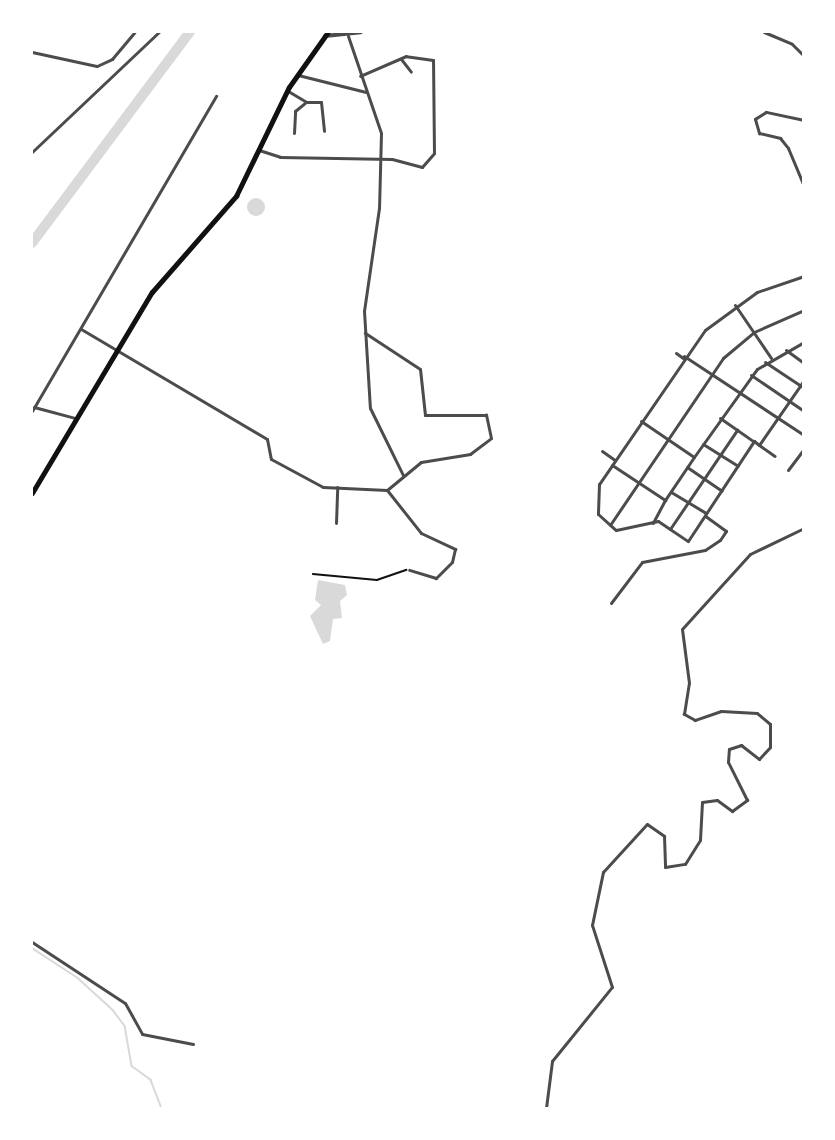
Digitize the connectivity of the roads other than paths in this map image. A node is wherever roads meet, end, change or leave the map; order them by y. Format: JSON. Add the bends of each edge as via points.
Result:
{"nodes":[{"id":1,"x":135,"y":32,"type":"edge"},
{"id":2,"x":159,"y":32,"type":"edge"},
{"id":3,"x":361,"y":32,"type":"edge"},
{"id":4,"x":765,"y":32,"type":"edge"},
{"id":5,"x":327,"y":33,"type":"edge"},
{"id":6,"x":348,"y":36,"type":"junction"},
{"id":7,"x":32,"y":52,"type":"edge"},
{"id":8,"x":804,"y":56,"type":"edge"},
{"id":9,"x":401,"y":58,"type":"junction"},
{"id":10,"x":411,"y":72,"type":"dead end"},
{"id":11,"x":298,"y":75,"type":"junction"},
{"id":12,"x":360,"y":76,"type":"junction"},
{"id":13,"x":288,"y":91,"type":"junction"},
{"id":14,"x":367,"y":92,"type":"junction"},
{"id":15,"x":216,"y":96,"type":"dead end"},
{"id":16,"x":306,"y":102,"type":"junction"},
{"id":17,"x":804,"y":120,"type":"edge"},
{"id":18,"x":324,"y":130,"type":"dead end"},
{"id":19,"x":294,"y":133,"type":"dead end"},
{"id":20,"x":259,"y":150,"type":"junction"},
{"id":21,"x":32,"y":152,"type":"edge"},
{"id":22,"x":382,"y":159,"type":"junction"},
{"id":23,"x":804,"y":186,"type":"edge"},
{"id":24,"x":804,"y":242,"type":"edge"},
{"id":25,"x":804,"y":277,"type":"edge"},
{"id":26,"x":735,"y":305,"type":"junction"},
{"id":27,"x":804,"y":310,"type":"edge"},
{"id":28,"x":81,"y":329,"type":"junction"},
{"id":29,"x":754,"y":332,"type":"junction"},
{"id":30,"x":365,"y":333,"type":"junction"},
{"id":31,"x":804,"y":342,"type":"edge"},
{"id":32,"x":117,"y":350,"type":"junction"},
{"id":33,"x":786,"y":350,"type":"junction"},
{"id":34,"x":676,"y":353,"type":"dead end"},
{"id":35,"x":684,"y":357,"type":"junction"},
{"id":36,"x":771,"y":358,"type":"junction"},
{"id":37,"x":765,"y":362,"type":"junction"},
{"id":38,"x":804,"y":363,"type":"edge"},
{"id":39,"x":711,"y":374,"type":"junction"},
{"id":40,"x":751,"y":375,"type":"junction"},
{"id":41,"x":804,"y":380,"type":"edge"},
{"id":42,"x":802,"y":387,"type":"edge"},
{"id":43,"x":738,"y":392,"type":"junction"},
{"id":44,"x":789,"y":401,"type":"junction"},
{"id":45,"x":33,"y":407,"type":"edge"},
{"id":46,"x":804,"y":411,"type":"edge"},
{"id":47,"x":720,"y":418,"type":"junction"},
{"id":48,"x":777,"y":418,"type":"junction"},
{"id":49,"x":76,"y":419,"type":"junction"},
{"id":50,"x":641,"y":421,"type":"junction"},
{"id":51,"x":737,"y":430,"type":"junction"},
{"id":52,"x":804,"y":435,"type":"edge"},
{"id":53,"x":668,"y":439,"type":"junction"},
{"id":54,"x":754,"y":441,"type":"junction"},
{"id":55,"x":703,"y":444,"type":"junction"},
{"id":56,"x":759,"y":445,"type":"junction"},
{"id":57,"x":804,"y":449,"type":"edge"},
{"id":58,"x":602,"y":451,"type":"dead end"},
{"id":59,"x":720,"y":455,"type":"junction"},
{"id":60,"x":776,"y":456,"type":"dead end"},
{"id":61,"x":694,"y":457,"type":"junction"},
{"id":62,"x":615,"y":460,"type":"junction"},
{"id":63,"x":612,"y":465,"type":"junction"},
{"id":64,"x":738,"y":466,"type":"junction"},
{"id":65,"x":687,"y":467,"type":"junction"},
{"id":66,"x":789,"y":470,"type":"dead end"},
{"id":67,"x":403,"y":475,"type":"junction"},
{"id":68,"x":704,"y":479,"type":"junction"},
{"id":69,"x":639,"y":481,"type":"junction"},
{"id":70,"x":337,"y":487,"type":"junction"},
{"id":71,"x":387,"y":490,"type":"junction"},
{"id":72,"x":722,"y":491,"type":"junction"},
{"id":73,"x":671,"y":492,"type":"junction"},
{"id":74,"x":32,"y":493,"type":"edge"},
{"id":75,"x":665,"y":500,"type":"junction"},
{"id":76,"x":688,"y":503,"type":"junction"},
{"id":77,"x":705,"y":515,"type":"junction"},
{"id":78,"x":336,"y":523,"type":"dead end"},
{"id":79,"x":653,"y":523,"type":"junction"},
{"id":80,"x":610,"y":525,"type":"junction"},
{"id":81,"x":804,"y":528,"type":"edge"},
{"id":82,"x":670,"y":530,"type":"junction"},
{"id":83,"x":409,"y":570,"type":"road end"},
{"id":84,"x":611,"y":603,"type":"dead end"},
{"id":85,"x":32,"y":942,"type":"edge"},
{"id":86,"x":193,"y":1044,"type":"dead end"},
{"id":87,"x":546,"y":1108,"type":"edge"}],
"edges":[{"from":1,"to":7,"type":"street","via":[[112,58],[97,66]]},
{"from":2,"to":21,"type":"street"},
{"from":3,"to":6,"type":"street"},
{"from":4,"to":8,"type":"street","via":[[792,44]]},
{"from":5,"to":6,"type":"street"},
{"from":5,"to":11,"type":"highway"},
{"from":6,"to":12,"type":"street"},
{"from":9,"to":10,"type":"street"},
{"from":9,"to":12,"type":"street"},
{"from":9,"to":22,"type":"street","via":[[433,60],[434,153],[422,167]]},
{"from":11,"to":13,"type":"highway"},
{"from":11,"to":14,"type":"street"},
{"from":12,"to":14,"type":"street"},
{"from":13,"to":16,"type":"street"},
{"from":13,"to":20,"type":"highway"},
{"from":14,"to":22,"type":"street","via":[[380,121]]},
{"from":15,"to":28,"type":"street"},
{"from":16,"to":18,"type":"street","via":[[321,102]]},
{"from":16,"to":19,"type":"street","via":[[295,111]]},
{"from":17,"to":23,"type":"street","via":[[766,112],[755,119],[759,133],[780,138]]},
{"from":20,"to":22,"type":"street","via":[[280,157]]},
{"from":20,"to":32,"type":"highway","via":[[228,207],[152,292]]},
{"from":22,"to":30,"type":"street"},
{"from":24,"to":25,"type":"street"},
{"from":25,"to":26,"type":"street"},
{"from":26,"to":29,"type":"street"},
{"from":26,"to":35,"type":"street"},
{"from":27,"to":29,"type":"street"},
{"from":28,"to":32,"type":"street"},
{"from":28,"to":45,"type":"street"},
{"from":29,"to":36,"type":"street"},
{"from":29,"to":39,"type":"street"},
{"from":30,"to":67,"type":"street","via":[[372,416]]},
{"from":30,"to":67,"type":"street","via":[[420,369],[425,415],[481,413],[491,425],[491,438],[470,454],[421,462]]},
{"from":31,"to":33,"type":"street"},
{"from":32,"to":49,"type":"highway"},
{"from":32,"to":70,"type":"street","via":[[267,439],[274,461],[314,484]]},
{"from":33,"to":36,"type":"street"},
{"from":33,"to":38,"type":"street"},
{"from":34,"to":35,"type":"street"},
{"from":35,"to":39,"type":"street"},
{"from":35,"to":50,"type":"street"},
{"from":36,"to":37,"type":"street"},
{"from":37,"to":40,"type":"street"},
{"from":37,"to":42,"type":"street"},
{"from":39,"to":43,"type":"street"},
{"from":39,"to":53,"type":"street"},
{"from":40,"to":43,"type":"street"},
{"from":40,"to":44,"type":"street"},
{"from":41,"to":42,"type":"street"},
{"from":42,"to":44,"type":"street"},
{"from":43,"to":47,"type":"street"},
{"from":43,"to":48,"type":"street"},
{"from":44,"to":46,"type":"street"},
{"from":44,"to":48,"type":"street"},
{"from":45,"to":49,"type":"street"},
{"from":47,"to":51,"type":"street"},
{"from":47,"to":55,"type":"street"},
{"from":48,"to":52,"type":"street"},
{"from":48,"to":56,"type":"street"},
{"from":49,"to":74,"type":"highway"},
{"from":50,"to":53,"type":"street"},
{"from":50,"to":62,"type":"street"},
{"from":51,"to":54,"type":"street"},
{"from":51,"to":59,"type":"street"},
{"from":53,"to":61,"type":"street"},
{"from":53,"to":69,"type":"street"},
{"from":54,"to":56,"type":"street"},
{"from":54,"to":64,"type":"street"},
{"from":55,"to":59,"type":"street"},
{"from":55,"to":61,"type":"street"},
{"from":56,"to":60,"type":"street"},
{"from":57,"to":66,"type":"street"},
{"from":58,"to":62,"type":"street"},
{"from":59,"to":64,"type":"street"},
{"from":59,"to":68,"type":"street"},
{"from":61,"to":65,"type":"street"},
{"from":62,"to":63,"type":"street"},
{"from":63,"to":69,"type":"street"},
{"from":63,"to":80,"type":"street","via":[[598,486],[598,514]]},
{"from":64,"to":72,"type":"street"},
{"from":65,"to":68,"type":"street"},
{"from":65,"to":73,"type":"street"},
{"from":67,"to":71,"type":"street"},
{"from":68,"to":72,"type":"street"},
{"from":68,"to":76,"type":"street"},
{"from":69,"to":75,"type":"street"},
{"from":69,"to":80,"type":"street"},
{"from":70,"to":71,"type":"street"},
{"from":70,"to":78,"type":"street"},
{"from":71,"to":83,"type":"street","via":[[421,533],[455,549],[452,562],[436,578]]},
{"from":72,"to":77,"type":"street"},
{"from":73,"to":75,"type":"street"},
{"from":73,"to":76,"type":"street"},
{"from":75,"to":79,"type":"street"},
{"from":76,"to":77,"type":"street"},
{"from":76,"to":82,"type":"street"},
{"from":77,"to":82,"type":"street","via":[[688,540]]},
{"from":77,"to":84,"type":"street","via":[[726,531],[720,540],[705,550],[642,562]]},
{"from":79,"to":80,"type":"street","via":[[619,531]]},
{"from":79,"to":82,"type":"street"},
{"from":81,"to":87,"type":"street","via":[[750,554],[682,628],[689,683],[684,714],[695,720],[721,711],[757,713],[770,724],[770,747],[759,759],[741,745],[729,749],[728,762],[747,800],[732,811],[717,800],[702,802],[700,840],[681,866],[665,867],[664,836],[647,824],[603,872],[591,925],[609,963],[612,987],[552,1061]]},
{"from":85,"to":86,"type":"street","via":[[125,1003],[142,1034]]}]}
